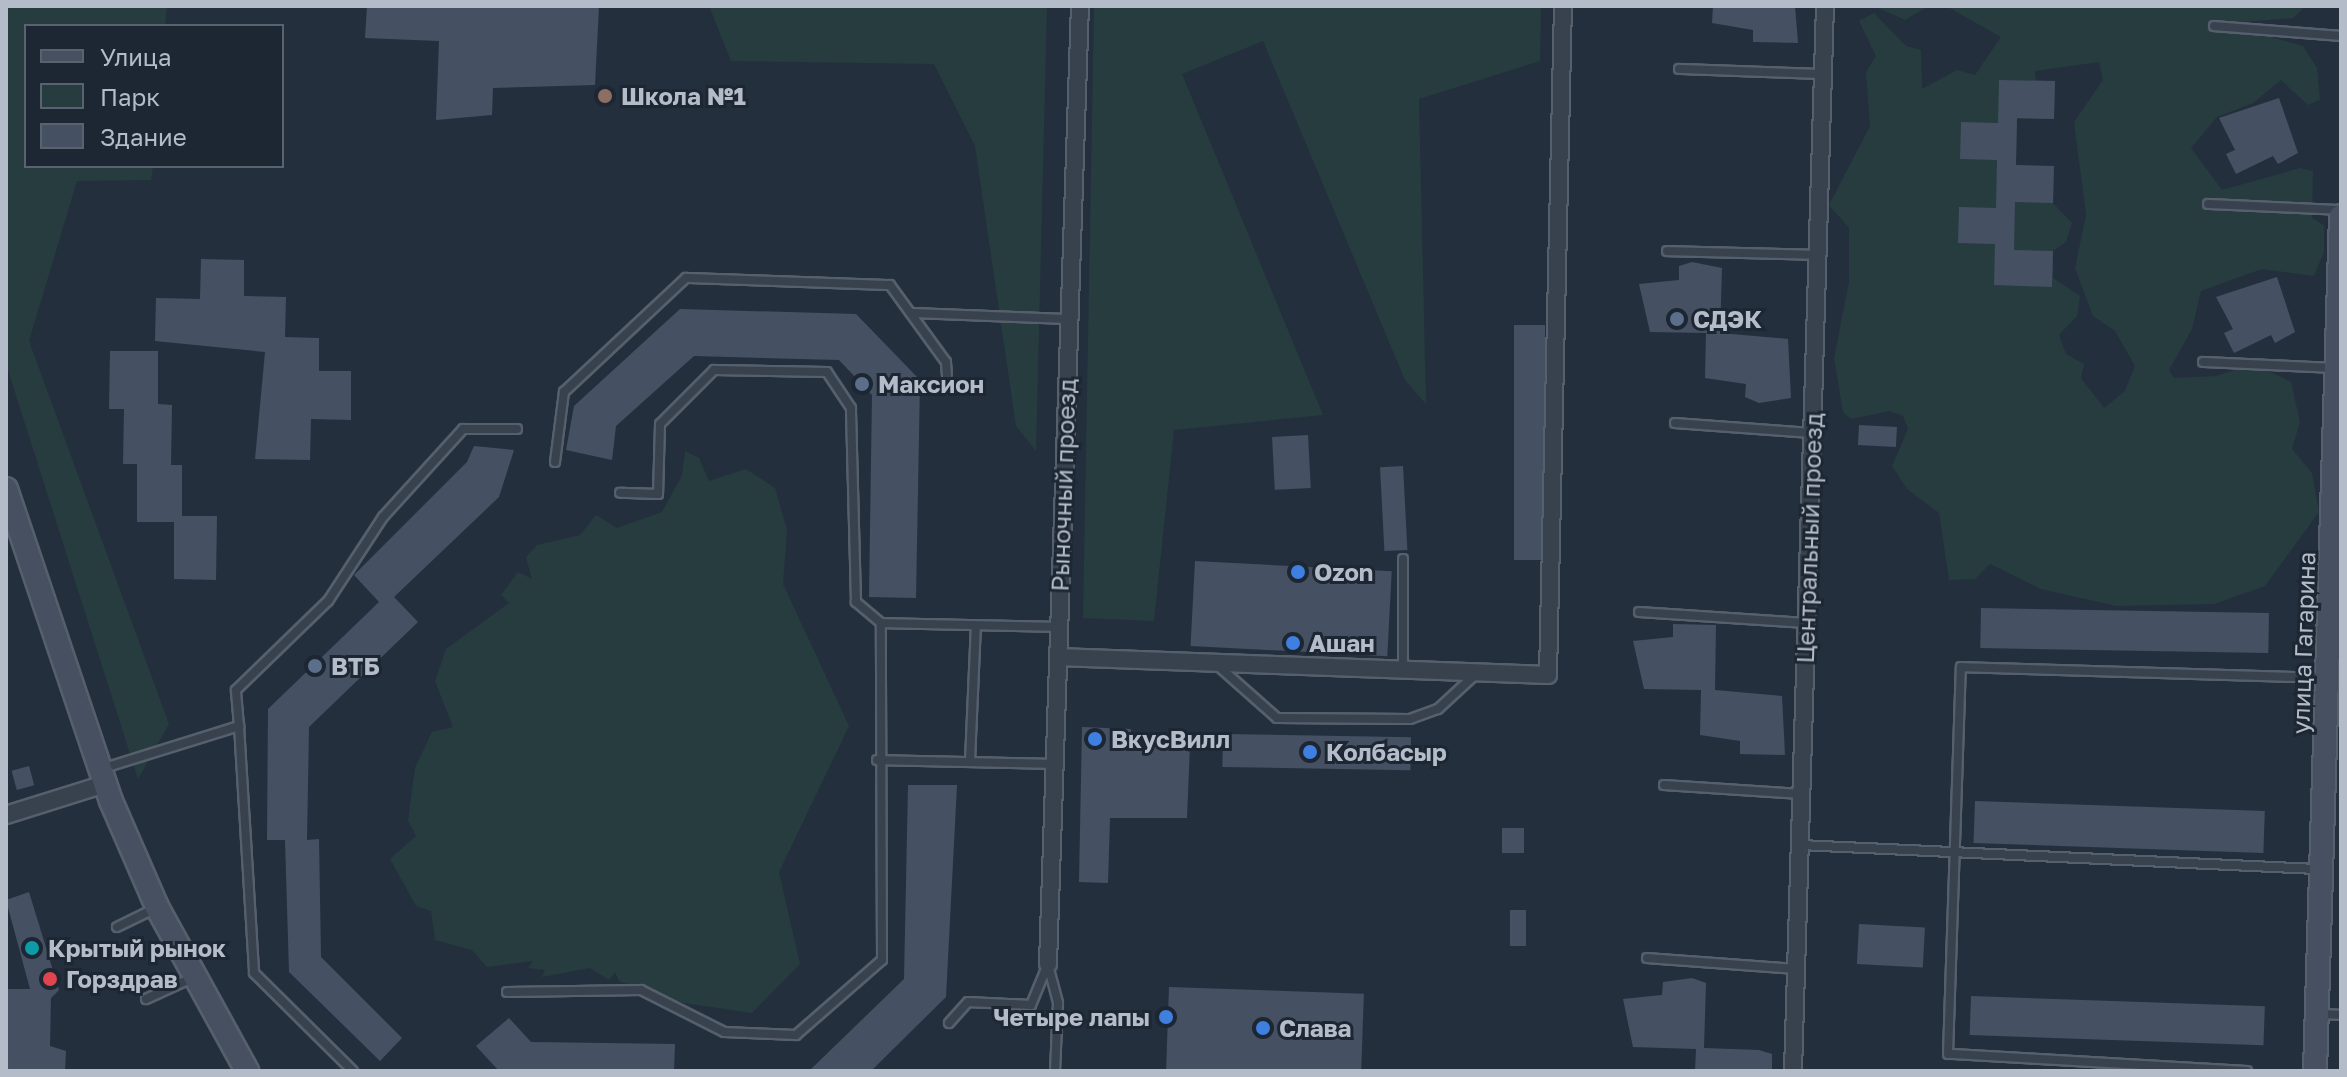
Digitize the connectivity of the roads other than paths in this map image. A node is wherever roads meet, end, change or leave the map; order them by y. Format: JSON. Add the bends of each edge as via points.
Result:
{"nodes":[{"id":1,"x":1080,"y":6,"type":"edge"},
{"id":2,"x":1563,"y":6,"type":"edge"},
{"id":3,"x":1825,"y":6,"type":"edge"},
{"id":4,"x":2214,"y":26,"type":"dead end"},
{"id":5,"x":2341,"y":36,"type":"edge"},
{"id":6,"x":1679,"y":69,"type":"dead end"},
{"id":7,"x":1823,"y":74,"type":"junction"},
{"id":8,"x":2208,"y":204,"type":"dead end"},
{"id":9,"x":2341,"y":213,"type":"edge"},
{"id":10,"x":1667,"y":251,"type":"dead end"},
{"id":11,"x":1818,"y":255,"type":"junction"},
{"id":12,"x":2340,"y":274,"type":"edge"},
{"id":13,"x":911,"y":313,"type":"junction"},
{"id":14,"x":1069,"y":319,"type":"junction"},
{"id":15,"x":2203,"y":362,"type":"dead end"},
{"id":16,"x":2339,"y":368,"type":"edge"},
{"id":17,"x":948,"y":390,"type":"dead end"},
{"id":18,"x":1675,"y":423,"type":"dead end"},
{"id":19,"x":517,"y":429,"type":"dead end"},
{"id":20,"x":1812,"y":433,"type":"junction"},
{"id":21,"x":555,"y":462,"type":"dead end"},
{"id":22,"x":6,"y":489,"type":"edge"},
{"id":23,"x":620,"y":493,"type":"dead end"},
{"id":24,"x":1403,"y":559,"type":"dead end"},
{"id":25,"x":1639,"y":612,"type":"dead end"},
{"id":26,"x":881,"y":623,"type":"junction"},
{"id":27,"x":1806,"y":623,"type":"junction"},
{"id":28,"x":976,"y":626,"type":"junction"},
{"id":29,"x":1057,"y":627,"type":"junction"},
{"id":30,"x":1059,"y":657,"type":"junction"},
{"id":31,"x":1215,"y":663,"type":"junction"},
{"id":32,"x":1403,"y":670,"type":"junction"},
{"id":33,"x":1478,"y":672,"type":"junction"},
{"id":34,"x":2329,"y":678,"type":"junction"},
{"id":35,"x":239,"y":726,"type":"junction"},
{"id":36,"x":877,"y":760,"type":"junction"},
{"id":37,"x":970,"y":761,"type":"junction"},
{"id":38,"x":1053,"y":764,"type":"junction"},
{"id":39,"x":102,"y":776,"type":"junction"},
{"id":40,"x":1664,"y":785,"type":"dead end"},
{"id":41,"x":1802,"y":794,"type":"junction"},
{"id":42,"x":7,"y":810,"type":"edge"},
{"id":43,"x":1800,"y":845,"type":"junction"},
{"id":44,"x":1956,"y":857,"type":"junction"},
{"id":45,"x":2322,"y":870,"type":"junction"},
{"id":46,"x":157,"y":907,"type":"junction"},
{"id":47,"x":117,"y":927,"type":"dead end"},
{"id":48,"x":1647,"y":958,"type":"dead end"},
{"id":49,"x":1048,"y":964,"type":"junction"},
{"id":50,"x":1796,"y":969,"type":"junction"},
{"id":51,"x":193,"y":978,"type":"junction"},
{"id":52,"x":507,"y":992,"type":"dead end"},
{"id":53,"x":146,"y":999,"type":"dead end"},
{"id":54,"x":2317,"y":1014,"type":"junction"},
{"id":55,"x":2341,"y":1015,"type":"edge"},
{"id":56,"x":949,"y":1023,"type":"dead end"},
{"id":57,"x":247,"y":1071,"type":"edge"},
{"id":58,"x":353,"y":1071,"type":"edge"},
{"id":59,"x":1055,"y":1071,"type":"edge"},
{"id":60,"x":1793,"y":1071,"type":"edge"},
{"id":61,"x":2247,"y":1071,"type":"edge"},
{"id":62,"x":2315,"y":1071,"type":"edge"}],
"edges":[{"from":1,"to":14,"type":"street","name":"Рыночный проезд"},
{"from":2,"to":33,"type":"street","via":[[1548,675]]},
{"from":3,"to":7,"type":"street","name":"Центральный проезд"},
{"from":4,"to":5,"type":"lane"},
{"from":6,"to":7,"type":"lane"},
{"from":7,"to":11,"type":"street","name":"Центральный проезд"},
{"from":8,"to":9,"type":"lane"},
{"from":9,"to":12,"type":"street","name":"улица Гагарина"},
{"from":10,"to":11,"type":"lane"},
{"from":11,"to":20,"type":"street","name":"Центральный проезд"},
{"from":12,"to":16,"type":"street","name":"улица Гагарина"},
{"from":13,"to":14,"type":"lane"},
{"from":13,"to":17,"type":"lane","via":[[946,362]]},
{"from":13,"to":21,"type":"lane","via":[[890,285],[686,278],[564,392]]},
{"from":14,"to":29,"type":"street","name":"Рыночный проезд"},
{"from":15,"to":16,"type":"lane"},
{"from":16,"to":34,"type":"street","name":"улица Гагарина"},
{"from":18,"to":20,"type":"lane"},
{"from":19,"to":35,"type":"lane","via":[[463,429],[383,517],[328,601],[236,690]]},
{"from":20,"to":27,"type":"street","name":"Центральный проезд"},
{"from":22,"to":39,"type":"street"},
{"from":23,"to":26,"type":"lane","via":[[658,494],[660,424],[714,370],[827,372],[851,408],[856,602]]},
{"from":24,"to":32,"type":"lane"},
{"from":25,"to":27,"type":"lane"},
{"from":26,"to":28,"type":"lane"},
{"from":26,"to":36,"type":"lane"},
{"from":27,"to":41,"type":"street","name":"Центральный проезд"},
{"from":28,"to":29,"type":"lane"},
{"from":28,"to":37,"type":"lane"},
{"from":29,"to":30,"type":"street","name":"Рыночный проезд"},
{"from":30,"to":31,"type":"street"},
{"from":30,"to":38,"type":"street","name":"Рыночный проезд"},
{"from":31,"to":32,"type":"street"},
{"from":31,"to":33,"type":"lane","via":[[1277,718],[1410,719],[1438,709]]},
{"from":32,"to":33,"type":"street"},
{"from":34,"to":44,"type":"lane","via":[[1961,667]]},
{"from":34,"to":45,"type":"street","name":"улица Гагарина"},
{"from":35,"to":39,"type":"lane"},
{"from":35,"to":58,"type":"lane","via":[[254,973]]},
{"from":36,"to":37,"type":"lane"},
{"from":36,"to":52,"type":"lane","via":[[882,960],[796,1035],[724,1032],[641,990]]},
{"from":37,"to":38,"type":"lane"},
{"from":38,"to":49,"type":"street","name":"Рыночный проезд"},
{"from":39,"to":42,"type":"street"},
{"from":39,"to":46,"type":"street"},
{"from":40,"to":41,"type":"lane"},
{"from":41,"to":43,"type":"street","name":"Центральный проезд"},
{"from":43,"to":44,"type":"lane"},
{"from":43,"to":50,"type":"street","name":"Центральный проезд"},
{"from":44,"to":45,"type":"lane"},
{"from":44,"to":61,"type":"lane","via":[[1948,1054]]},
{"from":45,"to":54,"type":"street","name":"улица Гагарина"},
{"from":46,"to":47,"type":"lane"},
{"from":46,"to":51,"type":"street"},
{"from":48,"to":50,"type":"lane"},
{"from":49,"to":56,"type":"lane","via":[[1031,1005],[968,1002]]},
{"from":49,"to":59,"type":"lane","via":[[1058,1003]]},
{"from":50,"to":60,"type":"street","name":"Центральный проезд"},
{"from":51,"to":53,"type":"lane"},
{"from":51,"to":57,"type":"street"},
{"from":54,"to":55,"type":"lane"},
{"from":54,"to":62,"type":"street","name":"улица Гагарина"}]}
